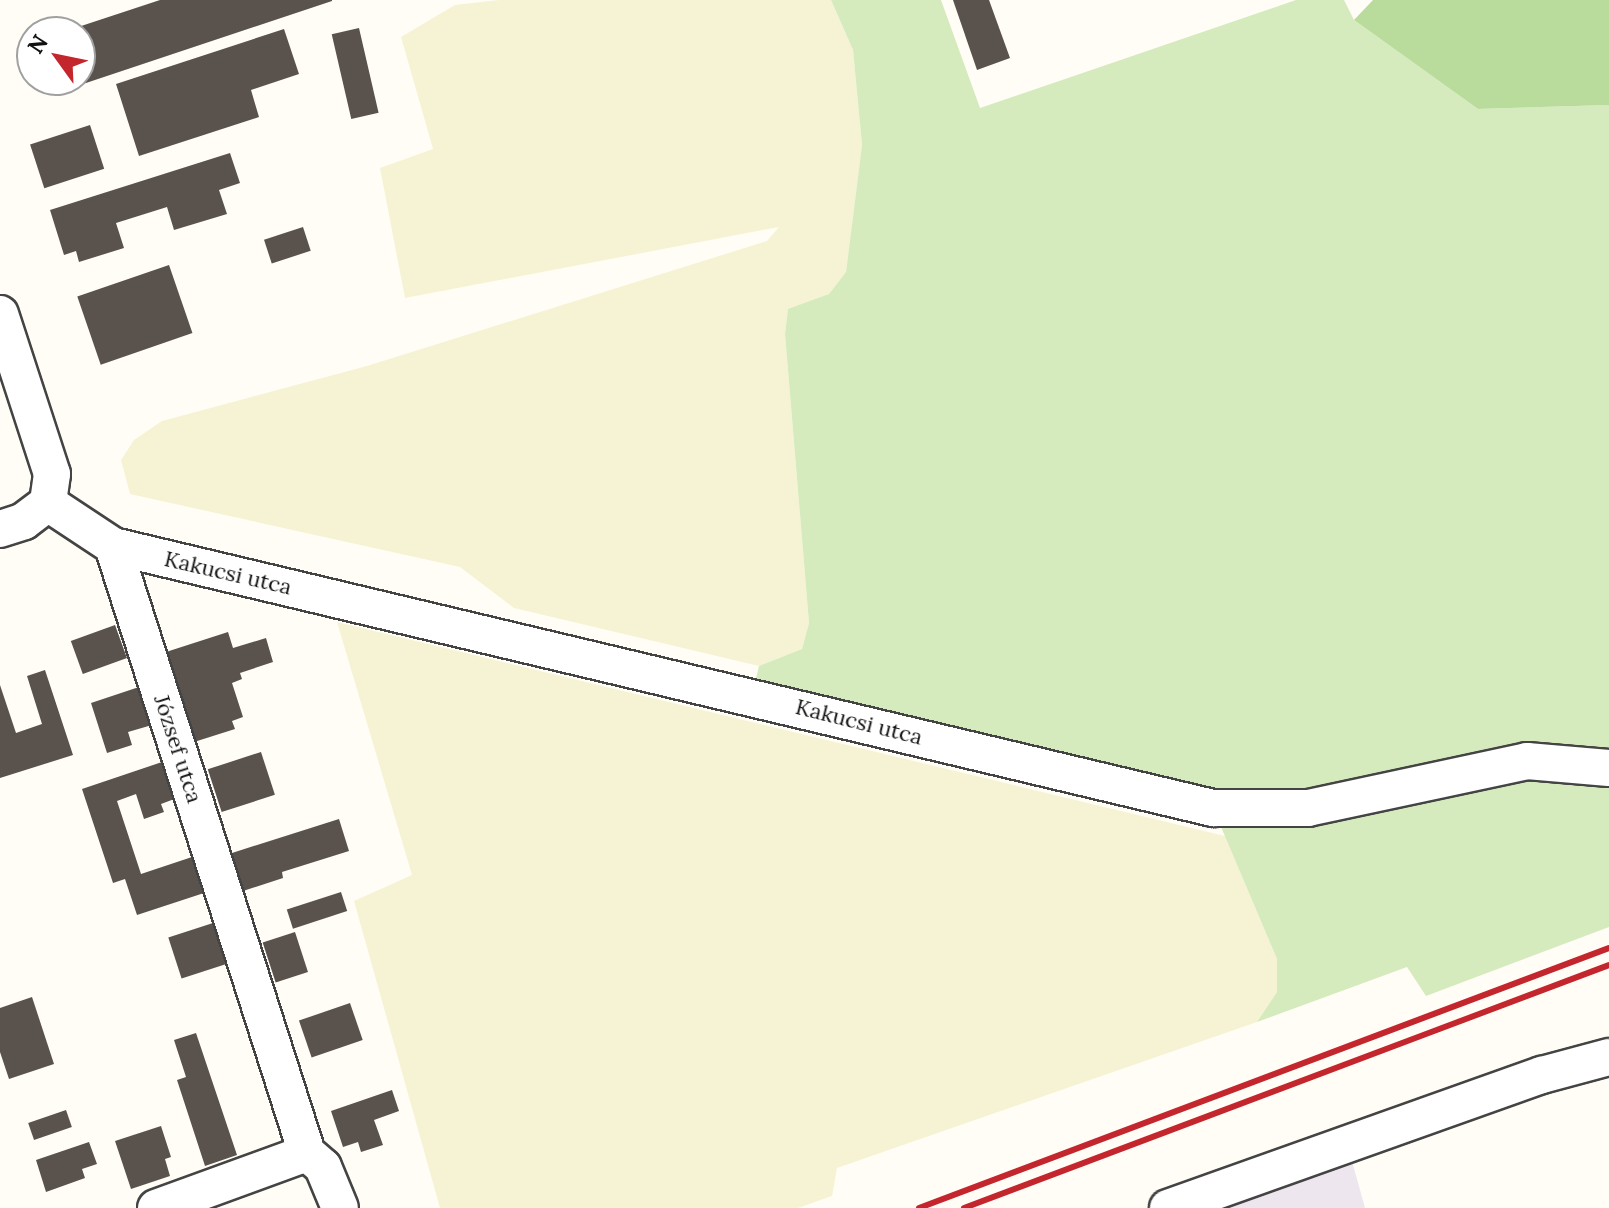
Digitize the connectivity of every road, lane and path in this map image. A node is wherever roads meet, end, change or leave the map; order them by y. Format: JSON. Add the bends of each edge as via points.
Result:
{"nodes":[{"id":1,"x":0,"y":314,"type":"edge"},
{"id":2,"x":48,"y":503,"type":"junction"},
{"id":3,"x":0,"y":529,"type":"edge"},
{"id":4,"x":113,"y":546,"type":"junction"},
{"id":5,"x":1609,"y":768,"type":"edge"},
{"id":6,"x":1609,"y":1057,"type":"edge"},
{"id":7,"x":307,"y":1153,"type":"junction"},
{"id":8,"x":156,"y":1208,"type":"edge"},
{"id":9,"x":340,"y":1208,"type":"edge"},
{"id":10,"x":1168,"y":1208,"type":"edge"}],
"edges":[{"from":1,"to":2,"type":"street","via":[[52,474]]},
{"from":2,"to":3,"type":"street","via":[[24,521]]},
{"from":2,"to":4,"type":"street"},
{"from":4,"to":5,"type":"street","name":"Kakucsi utca","via":[[1213,808],[1308,808],[1527,761]]},
{"from":4,"to":7,"type":"street","name":"József utca"},
{"from":6,"to":10,"type":"street","via":[[1542,1075]]},
{"from":7,"to":8,"type":"street"},
{"from":7,"to":9,"type":"street","name":"József utca","via":[[323,1167]]}]}
